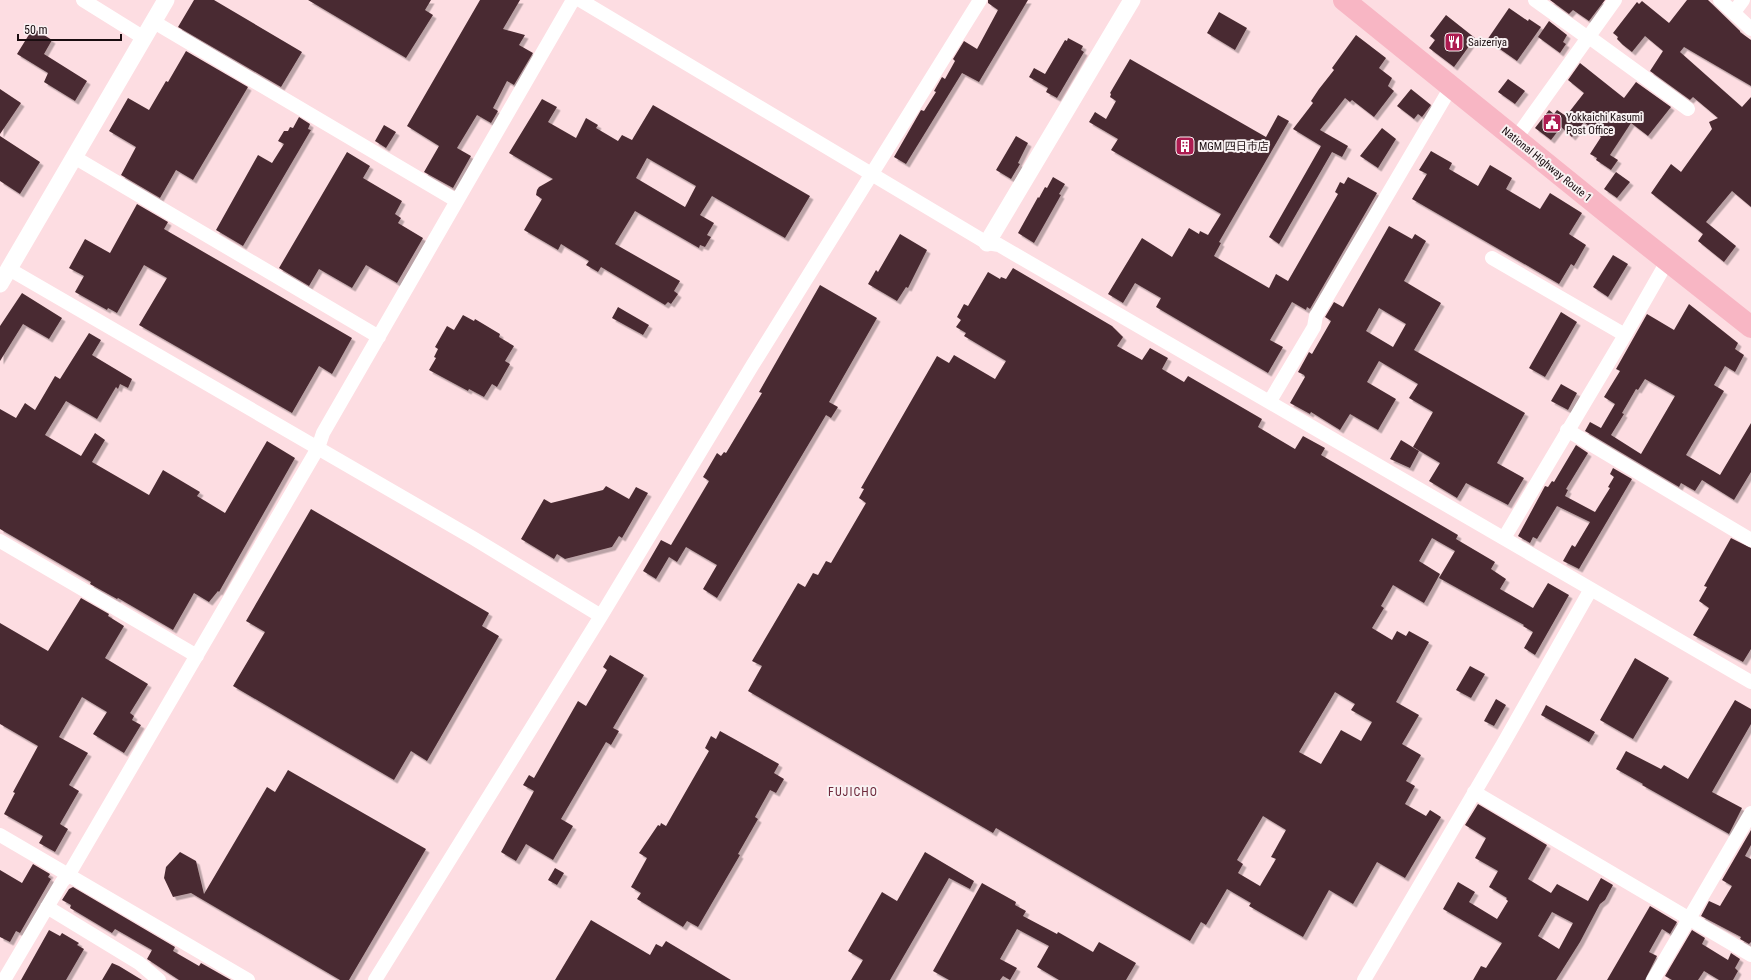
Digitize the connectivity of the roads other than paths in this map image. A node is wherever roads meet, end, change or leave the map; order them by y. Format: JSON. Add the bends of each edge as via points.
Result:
{"nodes":[{"id":1,"x":83,"y":0,"type":"edge"},
{"id":2,"x":166,"y":0,"type":"edge"},
{"id":3,"x":573,"y":0,"type":"edge"},
{"id":4,"x":580,"y":0,"type":"edge"},
{"id":5,"x":980,"y":0,"type":"edge"},
{"id":6,"x":1132,"y":0,"type":"edge"},
{"id":7,"x":1344,"y":0,"type":"edge"},
{"id":8,"x":1535,"y":0,"type":"edge"},
{"id":9,"x":1615,"y":0,"type":"edge"},
{"id":10,"x":1720,"y":0,"type":"edge"},
{"id":11,"x":1743,"y":0,"type":"edge"},
{"id":12,"x":1734,"y":12,"type":"junction"},
{"id":13,"x":154,"y":22,"type":"junction"},
{"id":14,"x":1751,"y":29,"type":"edge"},
{"id":15,"x":1589,"y":37,"type":"junction"},
{"id":16,"x":144,"y":38,"type":"junction"},
{"id":17,"x":1451,"y":87,"type":"junction"},
{"id":18,"x":1688,"y":109,"type":"dead end"},
{"id":19,"x":1516,"y":138,"type":"junction"},
{"id":20,"x":74,"y":157,"type":"junction"},
{"id":21,"x":873,"y":175,"type":"junction"},
{"id":22,"x":457,"y":201,"type":"junction"},
{"id":23,"x":987,"y":243,"type":"junction"},
{"id":24,"x":1492,"y":258,"type":"dead end"},
{"id":25,"x":1668,"y":260,"type":"junction"},
{"id":26,"x":9,"y":269,"type":"junction"},
{"id":27,"x":0,"y":284,"type":"edge"},
{"id":28,"x":1751,"y":327,"type":"edge"},
{"id":29,"x":1625,"y":335,"type":"junction"},
{"id":30,"x":379,"y":337,"type":"junction"},
{"id":31,"x":1270,"y":401,"type":"junction"},
{"id":32,"x":1567,"y":430,"type":"junction"},
{"id":33,"x":318,"y":448,"type":"junction"},
{"id":34,"x":1504,"y":538,"type":"junction"},
{"id":35,"x":1751,"y":540,"type":"edge"},
{"id":36,"x":0,"y":541,"type":"edge"},
{"id":37,"x":1591,"y":589,"type":"junction"},
{"id":38,"x":601,"y":616,"type":"junction"},
{"id":39,"x":197,"y":656,"type":"junction"},
{"id":40,"x":1751,"y":682,"type":"edge"},
{"id":41,"x":1474,"y":792,"type":"junction"},
{"id":42,"x":1751,"y":815,"type":"edge"},
{"id":43,"x":0,"y":835,"type":"edge"},
{"id":44,"x":69,"y":874,"type":"junction"},
{"id":45,"x":47,"y":906,"type":"junction"},
{"id":46,"x":1689,"y":919,"type":"junction"},
{"id":47,"x":1751,"y":955,"type":"edge"},
{"id":48,"x":4,"y":980,"type":"edge"},
{"id":49,"x":159,"y":980,"type":"edge"},
{"id":50,"x":248,"y":980,"type":"edge"},
{"id":51,"x":376,"y":980,"type":"edge"},
{"id":52,"x":1364,"y":980,"type":"edge"},
{"id":53,"x":1654,"y":980,"type":"edge"}],
"edges":[{"from":1,"to":16,"type":"street"},
{"from":2,"to":13,"type":"street"},
{"from":3,"to":22,"type":"street"},
{"from":4,"to":21,"type":"street"},
{"from":5,"to":21,"type":"street"},
{"from":6,"to":23,"type":"street"},
{"from":7,"to":17,"type":"highway","name":"National Highway Route 1"},
{"from":8,"to":15,"type":"street"},
{"from":9,"to":15,"type":"street"},
{"from":10,"to":12,"type":"street"},
{"from":11,"to":12,"type":"street"},
{"from":12,"to":14,"type":"street"},
{"from":13,"to":16,"type":"street"},
{"from":13,"to":22,"type":"street"},
{"from":15,"to":18,"type":"street"},
{"from":15,"to":19,"type":"street"},
{"from":16,"to":20,"type":"street"},
{"from":17,"to":19,"type":"highway","name":"National Highway Route 1"},
{"from":17,"to":31,"type":"street","via":[[1316,316],[1314,327]]},
{"from":19,"to":25,"type":"highway","name":"National Highway Route 1"},
{"from":20,"to":26,"type":"street"},
{"from":20,"to":30,"type":"street"},
{"from":21,"to":23,"type":"street"},
{"from":21,"to":38,"type":"street","via":[[752,366]]},
{"from":22,"to":30,"type":"street"},
{"from":23,"to":31,"type":"street","via":[[999,245]]},
{"from":24,"to":29,"type":"street"},
{"from":25,"to":28,"type":"highway","name":"National Highway Route 1"},
{"from":25,"to":29,"type":"street"},
{"from":26,"to":27,"type":"street"},
{"from":26,"to":33,"type":"street"},
{"from":29,"to":32,"type":"street"},
{"from":30,"to":33,"type":"street","via":[[323,433]]},
{"from":31,"to":34,"type":"street"},
{"from":32,"to":34,"type":"street"},
{"from":32,"to":35,"type":"street"},
{"from":33,"to":38,"type":"street"},
{"from":33,"to":39,"type":"street"},
{"from":34,"to":37,"type":"street"},
{"from":36,"to":39,"type":"street"},
{"from":37,"to":40,"type":"street"},
{"from":37,"to":41,"type":"street"},
{"from":38,"to":51,"type":"street"},
{"from":39,"to":44,"type":"street"},
{"from":41,"to":46,"type":"street"},
{"from":41,"to":52,"type":"street"},
{"from":42,"to":46,"type":"street"},
{"from":43,"to":44,"type":"street"},
{"from":44,"to":45,"type":"street"},
{"from":44,"to":50,"type":"street"},
{"from":45,"to":48,"type":"street"},
{"from":45,"to":49,"type":"street","via":[[139,963]]},
{"from":46,"to":47,"type":"street"},
{"from":46,"to":53,"type":"street"}]}
